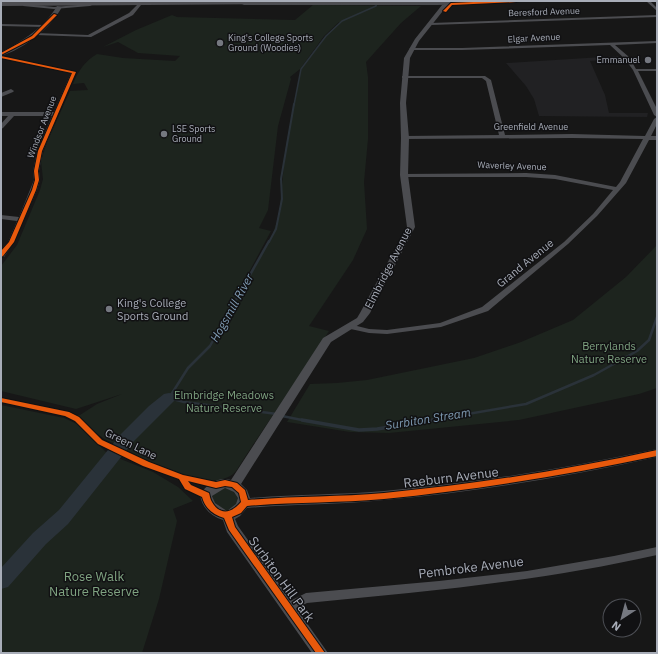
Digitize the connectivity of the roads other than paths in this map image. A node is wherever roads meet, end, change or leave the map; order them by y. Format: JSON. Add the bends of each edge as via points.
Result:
{"nodes":[{"id":1,"x":32,"y":1,"type":"edge"},
{"id":2,"x":120,"y":1,"type":"edge"},
{"id":3,"x":457,"y":1,"type":"edge"},
{"id":4,"x":466,"y":1,"type":"edge"},
{"id":5,"x":516,"y":1,"type":"edge"},
{"id":6,"x":648,"y":1,"type":"edge"},
{"id":7,"x":77,"y":2,"type":"edge"},
{"id":8,"x":1,"y":3,"type":"edge"},
{"id":9,"x":364,"y":3,"type":"junction"},
{"id":10,"x":385,"y":3,"type":"junction"},
{"id":11,"x":45,"y":4,"type":"junction"},
{"id":12,"x":139,"y":5,"type":"junction"},
{"id":13,"x":444,"y":5,"type":"junction"},
{"id":14,"x":59,"y":7,"type":"junction"},
{"id":15,"x":657,"y":10,"type":"edge"},
{"id":16,"x":657,"y":16,"type":"edge"},
{"id":17,"x":1,"y":24,"type":"edge"},
{"id":18,"x":431,"y":24,"type":"junction"},
{"id":19,"x":44,"y":26,"type":"junction"},
{"id":20,"x":36,"y":34,"type":"junction"},
{"id":21,"x":657,"y":42,"type":"edge"},
{"id":22,"x":610,"y":43,"type":"junction"},
{"id":23,"x":411,"y":49,"type":"junction"},
{"id":24,"x":1,"y":55,"type":"edge"},
{"id":25,"x":635,"y":70,"type":"junction"},
{"id":26,"x":657,"y":70,"type":"edge"},
{"id":27,"x":404,"y":77,"type":"junction"},
{"id":28,"x":10,"y":90,"type":"dead end"},
{"id":29,"x":1,"y":95,"type":"edge"},
{"id":30,"x":648,"y":97,"type":"junction"},
{"id":31,"x":657,"y":97,"type":"edge"},
{"id":32,"x":1,"y":114,"type":"edge"},
{"id":33,"x":55,"y":114,"type":"junction"},
{"id":34,"x":12,"y":115,"type":"junction"},
{"id":35,"x":657,"y":115,"type":"edge"},
{"id":36,"x":657,"y":119,"type":"edge"},
{"id":37,"x":1,"y":128,"type":"edge"},
{"id":38,"x":502,"y":136,"type":"junction"},
{"id":39,"x":405,"y":138,"type":"junction"},
{"id":40,"x":648,"y":138,"type":"junction"},
{"id":41,"x":657,"y":138,"type":"edge"},
{"id":42,"x":404,"y":175,"type":"junction"},
{"id":43,"x":618,"y":188,"type":"junction"},
{"id":44,"x":1,"y":217,"type":"edge"},
{"id":45,"x":22,"y":219,"type":"junction"},
{"id":46,"x":1,"y":255,"type":"edge"},
{"id":47,"x":349,"y":326,"type":"junction"},
{"id":48,"x":657,"y":453,"type":"edge"},
{"id":49,"x":234,"y":485,"type":"junction"},
{"id":50,"x":245,"y":503,"type":"junction"},
{"id":51,"x":228,"y":517,"type":"junction"},
{"id":52,"x":657,"y":551,"type":"edge"},
{"id":53,"x":288,"y":607,"type":"junction"},
{"id":54,"x":321,"y":653,"type":"edge"}],
"edges":[{"from":1,"to":7,"type":"highway"},
{"from":1,"to":8,"type":"highway"},
{"from":2,"to":7,"type":"highway"},
{"from":3,"to":4,"type":"highway"},
{"from":3,"to":10,"type":"highway"},
{"from":3,"to":13,"type":"street"},
{"from":5,"to":13,"type":"street"},
{"from":6,"to":15,"type":"street"},
{"from":7,"to":9,"type":"highway"},
{"from":7,"to":11,"type":"highway"},
{"from":7,"to":14,"type":"street"},
{"from":8,"to":11,"type":"highway"},
{"from":8,"to":14,"type":"street"},
{"from":9,"to":10,"type":"highway"},
{"from":9,"to":12,"type":"street"},
{"from":10,"to":13,"type":"street"},
{"from":11,"to":14,"type":"street"},
{"from":12,"to":14,"type":"street"},
{"from":12,"to":20,"type":"street","via":[[131,14],[89,36]]},
{"from":13,"to":18,"type":"street","name":"Elmbridge Avenue"},
{"from":14,"to":19,"type":"street"},
{"from":16,"to":18,"type":"street","name":"Beresford Avenue"},
{"from":17,"to":19,"type":"street"},
{"from":18,"to":23,"type":"street","name":"Elmbridge Avenue"},
{"from":19,"to":20,"type":"street"},
{"from":20,"to":24,"type":"street"},
{"from":21,"to":22,"type":"street","name":"Elgar Avenue"},
{"from":22,"to":23,"type":"street","name":"Elgar Avenue"},
{"from":22,"to":25,"type":"street"},
{"from":23,"to":27,"type":"street","name":"Elmbridge Avenue"},
{"from":24,"to":33,"type":"street","name":"Windsor Avenue","via":[[73,71]]},
{"from":25,"to":26,"type":"street"},
{"from":25,"to":30,"type":"street"},
{"from":27,"to":38,"type":"street","via":[[483,76],[488,80]]},
{"from":27,"to":39,"type":"street","name":"Elmbridge Avenue"},
{"from":28,"to":29,"type":"street"},
{"from":30,"to":31,"type":"street"},
{"from":30,"to":35,"type":"street"},
{"from":32,"to":34,"type":"street"},
{"from":33,"to":34,"type":"street"},
{"from":33,"to":45,"type":"street","name":"Windsor Avenue","via":[[40,151],[36,170],[37,180]]},
{"from":34,"to":37,"type":"street"},
{"from":36,"to":40,"type":"street","name":"Grand Avenue"},
{"from":38,"to":39,"type":"street","name":"Greenfield Avenue"},
{"from":38,"to":40,"type":"street","name":"Greenfield Avenue"},
{"from":39,"to":42,"type":"street","name":"Elmbridge Avenue"},
{"from":40,"to":41,"type":"street","name":"Greenfield Avenue"},
{"from":40,"to":43,"type":"street","name":"Grand Avenue"},
{"from":42,"to":43,"type":"street","name":"Waverley Avenue","via":[[526,174]]},
{"from":42,"to":47,"type":"street","name":"Elmbridge Avenue","via":[[411,227],[365,313],[360,320]]},
{"from":43,"to":47,"type":"street","name":"Grand Avenue","via":[[566,243],[485,309],[441,325],[387,332]]},
{"from":44,"to":45,"type":"street"},
{"from":45,"to":46,"type":"street","name":"Windsor Avenue","via":[[11,242]]},
{"from":47,"to":49,"type":"street","name":"Elmbridge Avenue","via":[[326,340]]},
{"from":48,"to":50,"type":"street","name":"Raeburn Avenue","via":[[510,481],[420,492],[344,499]]},
{"from":49,"to":50,"type":"street","via":[[242,492]]},
{"from":49,"to":51,"type":"street","via":[[216,485],[206,495],[209,506],[220,515]]},
{"from":50,"to":51,"type":"street","via":[[240,510]]},
{"from":51,"to":53,"type":"street","name":"Surbiton Hill Park","via":[[232,528]]},
{"from":52,"to":53,"type":"street","name":"Pembroke Avenue","via":[[462,584],[306,598]]},
{"from":53,"to":54,"type":"street","name":"Surbiton Hill Park"}]}
